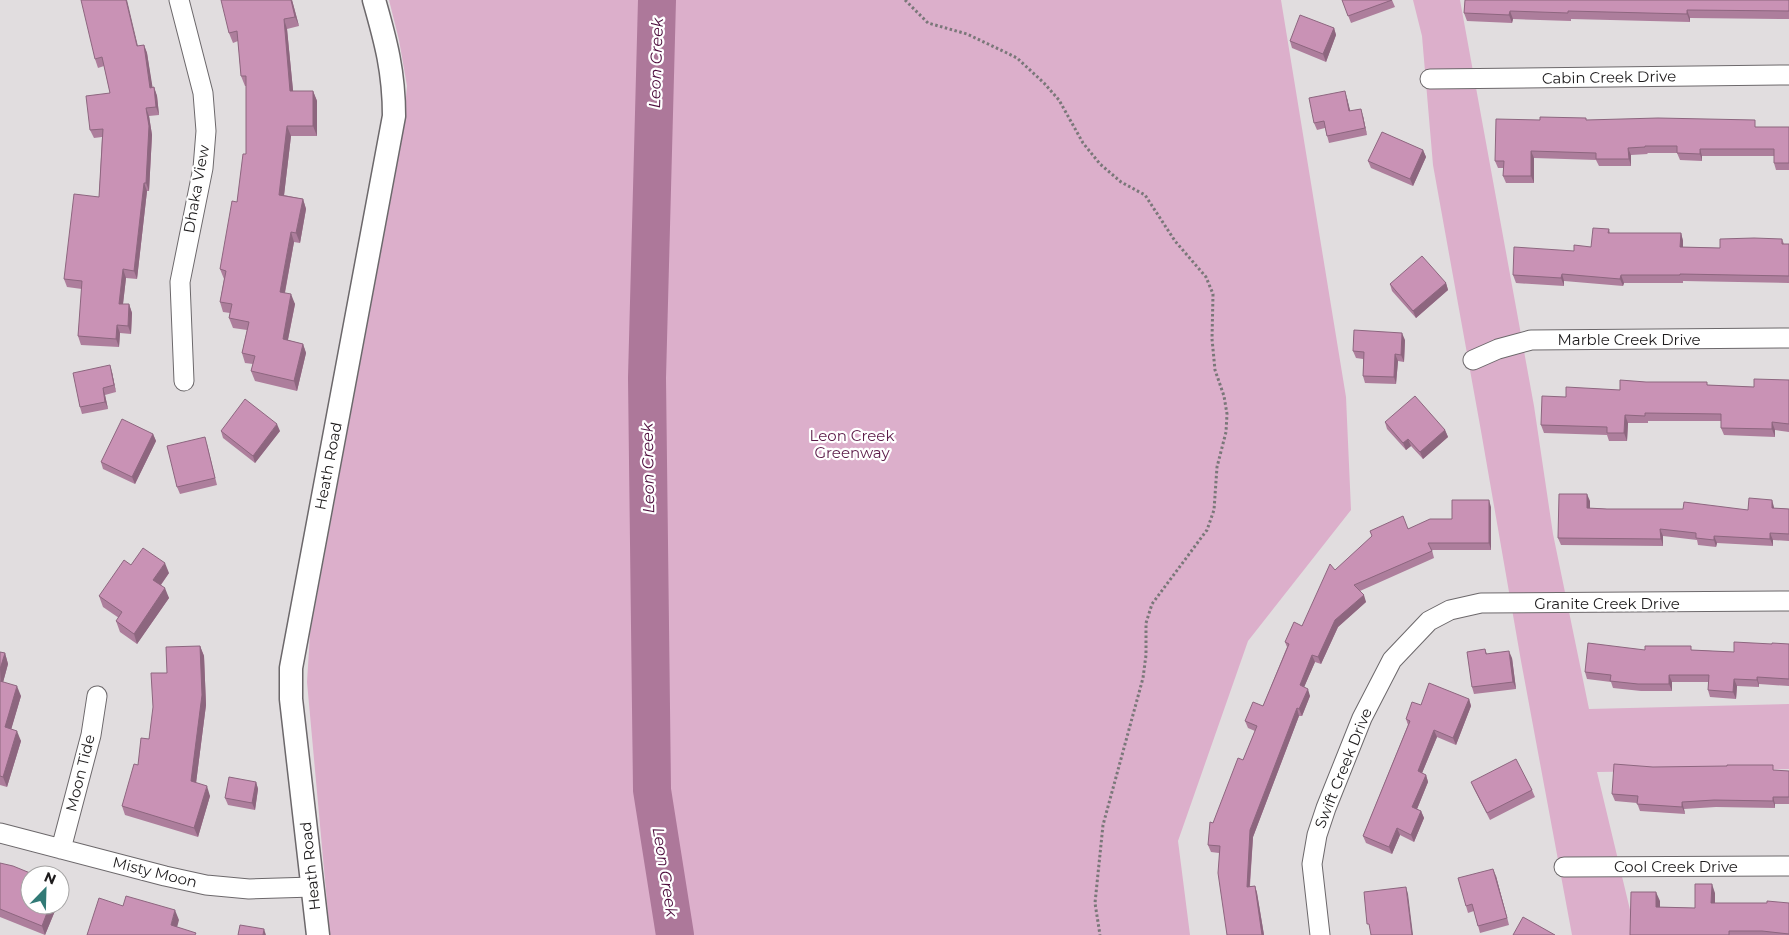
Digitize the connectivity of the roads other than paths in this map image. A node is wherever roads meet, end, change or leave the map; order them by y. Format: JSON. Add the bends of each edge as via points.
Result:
{"nodes":[{"id":1,"x":179,"y":0,"type":"edge"},
{"id":2,"x":374,"y":0,"type":"edge"},
{"id":3,"x":1789,"y":75,"type":"edge"},
{"id":4,"x":1430,"y":79,"type":"dead end"},
{"id":5,"x":1789,"y":338,"type":"edge"},
{"id":6,"x":1473,"y":360,"type":"dead end"},
{"id":7,"x":184,"y":381,"type":"dead end"},
{"id":8,"x":1789,"y":601,"type":"edge"},
{"id":9,"x":1428,"y":621,"type":"joint"},
{"id":10,"x":97,"y":696,"type":"dead end"},
{"id":11,"x":0,"y":833,"type":"edge"},
{"id":12,"x":61,"y":849,"type":"junction"},
{"id":13,"x":1789,"y":866,"type":"edge"},
{"id":14,"x":1564,"y":867,"type":"dead end"},
{"id":15,"x":313,"y":887,"type":"junction"},
{"id":16,"x":318,"y":935,"type":"edge"},
{"id":17,"x":1320,"y":935,"type":"edge"}],
"edges":[{"from":1,"to":7,"type":"street","name":"Dhaka View","via":[[202,93],[206,131],[203,168],[180,282]]},
{"from":2,"to":15,"type":"street","name":"Heath Road","via":[[389,53],[394,116],[290,668]]},
{"from":3,"to":4,"type":"street","name":"Cabin Creek Drive"},
{"from":5,"to":6,"type":"street","name":"Marble Creek Drive","via":[[1532,340]]},
{"from":8,"to":9,"type":"street","name":"Granite Creek Drive","via":[[1481,603],[1450,610]]},
{"from":9,"to":17,"type":"street","name":"Swift Creek Drive","via":[[1392,660],[1362,718],[1326,808],[1312,864]]},
{"from":10,"to":12,"type":"street","name":"Moon Tide","via":[[91,735]]},
{"from":11,"to":12,"type":"street","name":"Misty Moon"},
{"from":12,"to":15,"type":"street","name":"Misty Moon","via":[[206,885],[249,889]]},
{"from":13,"to":14,"type":"street","name":"Cool Creek Drive"},
{"from":15,"to":16,"type":"street","name":"Heath Road"}]}
